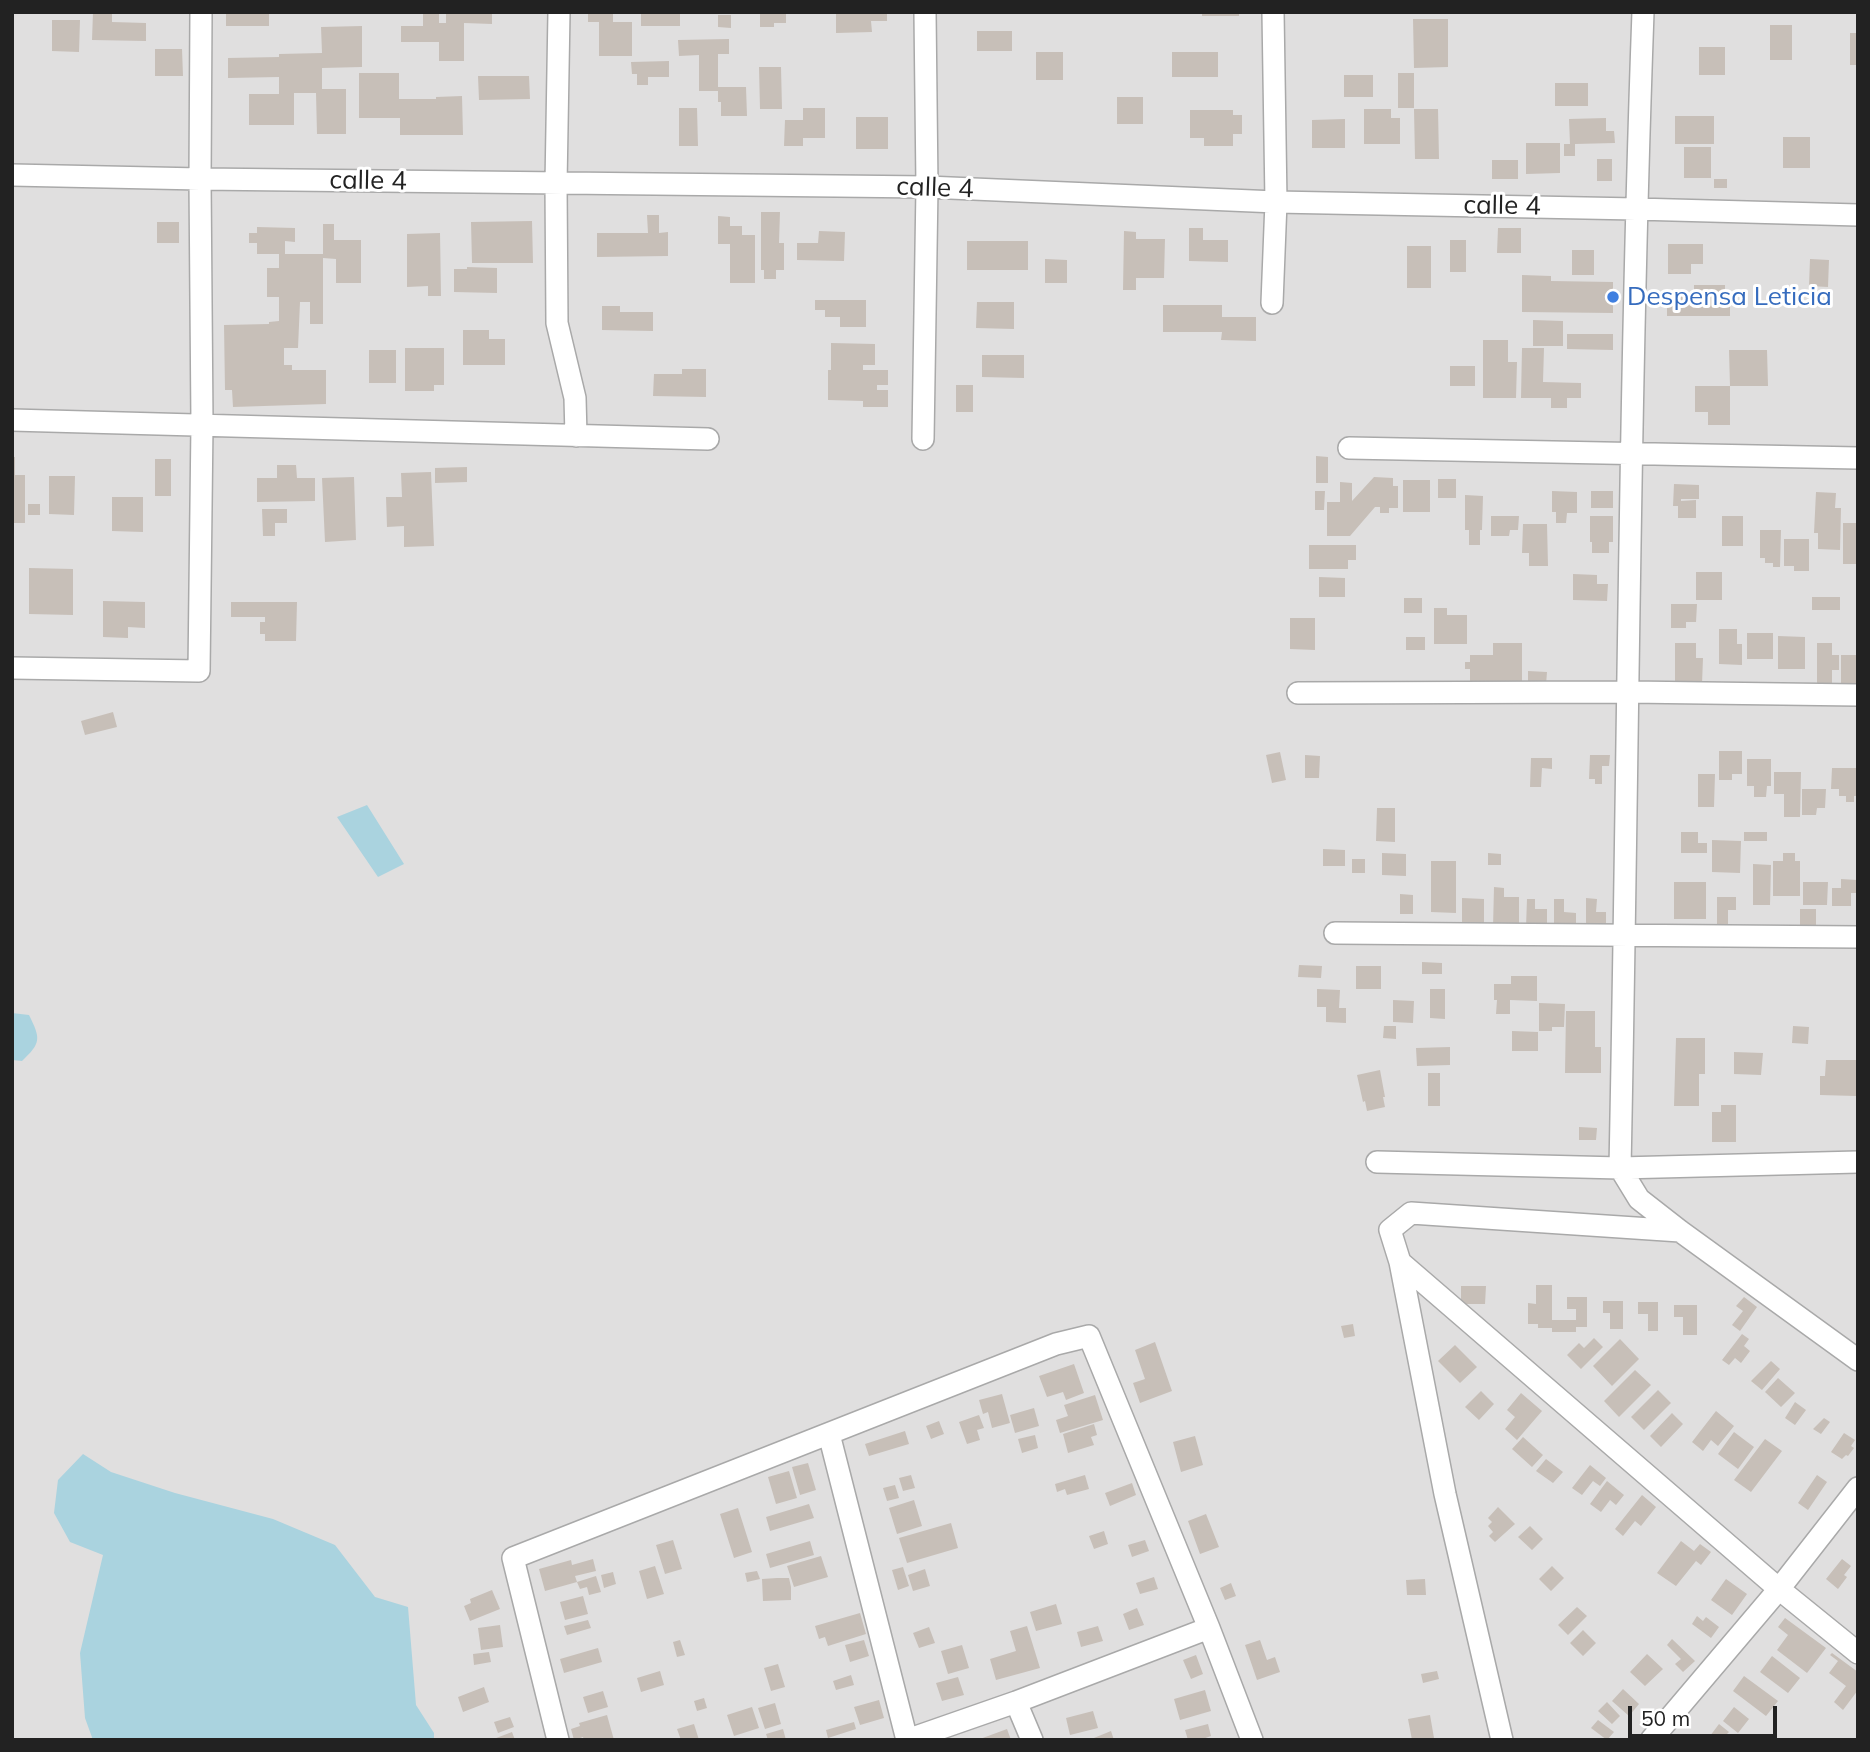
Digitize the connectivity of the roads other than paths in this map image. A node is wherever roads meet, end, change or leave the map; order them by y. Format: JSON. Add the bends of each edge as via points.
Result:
{"nodes":[{"id":1,"x":201,"y":12,"type":"edge"},
{"id":2,"x":559,"y":12,"type":"edge"},
{"id":3,"x":925,"y":12,"type":"edge"},
{"id":4,"x":1273,"y":12,"type":"edge"},
{"id":5,"x":1643,"y":12,"type":"edge"},
{"id":6,"x":12,"y":175,"type":"edge"},
{"id":7,"x":200,"y":179,"type":"junction"},
{"id":8,"x":556,"y":184,"type":"junction"},
{"id":9,"x":927,"y":187,"type":"junction"},
{"id":10,"x":1276,"y":202,"type":"junction"},
{"id":11,"x":1636,"y":209,"type":"junction"},
{"id":12,"x":1858,"y":215,"type":"edge"},
{"id":13,"x":1272,"y":303,"type":"dead end"},
{"id":14,"x":12,"y":420,"type":"edge"},
{"id":15,"x":202,"y":424,"type":"junction"},
{"id":16,"x":576,"y":436,"type":"junction"},
{"id":17,"x":709,"y":439,"type":"dead end"},
{"id":18,"x":923,"y":439,"type":"dead end"},
{"id":19,"x":1349,"y":448,"type":"dead end"},
{"id":20,"x":1630,"y":454,"type":"junction"},
{"id":21,"x":1858,"y":458,"type":"edge"},
{"id":22,"x":12,"y":668,"type":"edge"},
{"id":23,"x":1629,"y":692,"type":"junction"},
{"id":24,"x":1298,"y":693,"type":"dead end"},
{"id":25,"x":1858,"y":695,"type":"edge"},
{"id":26,"x":1335,"y":933,"type":"dead end"},
{"id":27,"x":1625,"y":935,"type":"junction"},
{"id":28,"x":1858,"y":937,"type":"edge"},
{"id":29,"x":1377,"y":1162,"type":"dead end"},
{"id":30,"x":1858,"y":1162,"type":"edge"},
{"id":31,"x":1620,"y":1168,"type":"junction"},
{"id":32,"x":1680,"y":1231,"type":"junction"},
{"id":33,"x":1399,"y":1262,"type":"junction"},
{"id":34,"x":1858,"y":1360,"type":"edge"},
{"id":35,"x":829,"y":1434,"type":"junction"},
{"id":36,"x":1858,"y":1488,"type":"edge"},
{"id":37,"x":1779,"y":1589,"type":"junction"},
{"id":38,"x":1209,"y":1628,"type":"junction"},
{"id":39,"x":1858,"y":1653,"type":"edge"},
{"id":40,"x":1016,"y":1702,"type":"junction"},
{"id":41,"x":558,"y":1740,"type":"edge"},
{"id":42,"x":907,"y":1740,"type":"edge"},
{"id":43,"x":1032,"y":1740,"type":"edge"},
{"id":44,"x":1252,"y":1740,"type":"edge"},
{"id":45,"x":1502,"y":1740,"type":"edge"},
{"id":46,"x":1651,"y":1740,"type":"edge"}],
"edges":[{"from":1,"to":7,"type":"street"},
{"from":2,"to":8,"type":"street"},
{"from":3,"to":9,"type":"street"},
{"from":4,"to":10,"type":"street"},
{"from":5,"to":11,"type":"street"},
{"from":6,"to":7,"type":"street","name":"calle 4"},
{"from":7,"to":8,"type":"street","name":"calle 4"},
{"from":7,"to":15,"type":"street"},
{"from":8,"to":9,"type":"street","name":"calle 4"},
{"from":8,"to":16,"type":"street","via":[[557,323],[575,398]]},
{"from":9,"to":10,"type":"street","name":"calle 4"},
{"from":9,"to":18,"type":"street"},
{"from":10,"to":11,"type":"street","name":"calle 4"},
{"from":10,"to":13,"type":"street"},
{"from":11,"to":12,"type":"street","name":"calle 4"},
{"from":11,"to":20,"type":"street"},
{"from":14,"to":15,"type":"street"},
{"from":15,"to":16,"type":"street"},
{"from":15,"to":22,"type":"street","via":[[199,671]]},
{"from":16,"to":17,"type":"street"},
{"from":19,"to":20,"type":"street"},
{"from":20,"to":21,"type":"street"},
{"from":20,"to":23,"type":"street"},
{"from":23,"to":24,"type":"street"},
{"from":23,"to":25,"type":"street"},
{"from":23,"to":27,"type":"street"},
{"from":26,"to":27,"type":"street"},
{"from":27,"to":28,"type":"street"},
{"from":27,"to":31,"type":"street"},
{"from":29,"to":31,"type":"street"},
{"from":30,"to":31,"type":"street"},
{"from":31,"to":32,"type":"street","via":[[1639,1199]]},
{"from":32,"to":33,"type":"street","via":[[1411,1213],[1390,1230]]},
{"from":32,"to":34,"type":"street"},
{"from":33,"to":37,"type":"street"},
{"from":33,"to":45,"type":"street","via":[[1445,1494]]},
{"from":35,"to":38,"type":"street","via":[[1056,1344],[1089,1336]]},
{"from":35,"to":41,"type":"street","via":[[513,1558]]},
{"from":35,"to":42,"type":"street"},
{"from":36,"to":37,"type":"street"},
{"from":37,"to":39,"type":"street"},
{"from":37,"to":46,"type":"street"},
{"from":38,"to":40,"type":"street"},
{"from":38,"to":44,"type":"street"},
{"from":40,"to":42,"type":"street"},
{"from":40,"to":43,"type":"street"}]}
